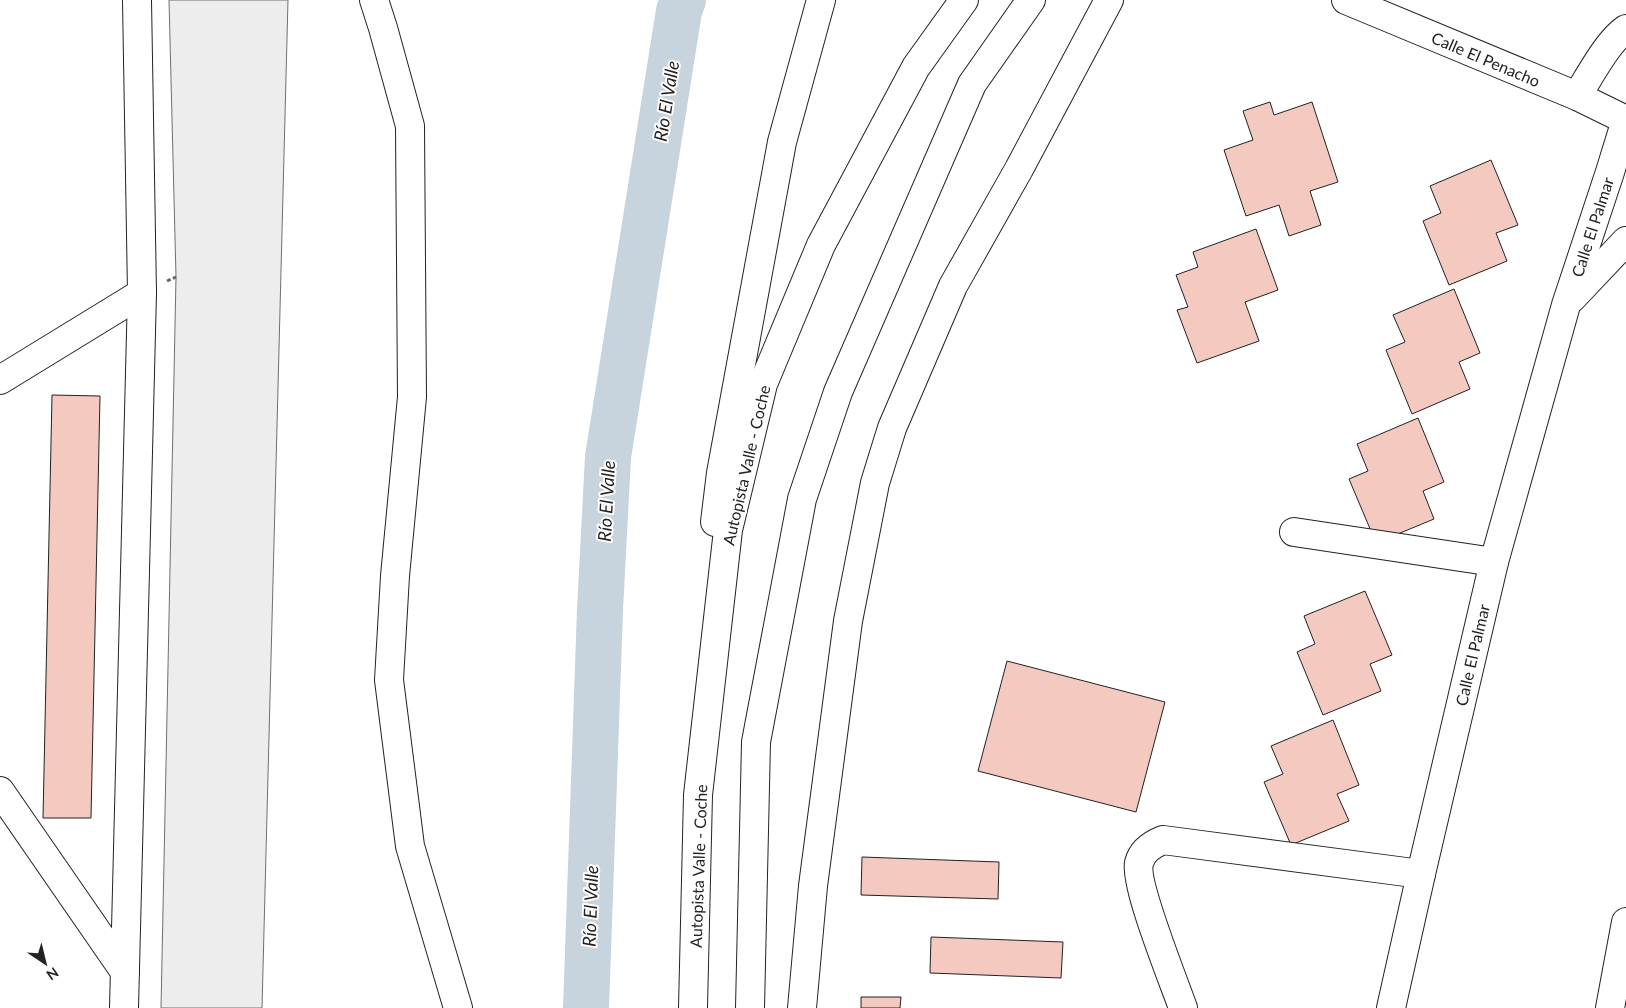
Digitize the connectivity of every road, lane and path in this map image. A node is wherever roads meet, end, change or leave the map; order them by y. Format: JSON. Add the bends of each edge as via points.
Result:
{"nodes":[{"id":1,"x":137,"y":0,"type":"edge"},
{"id":2,"x":374,"y":0,"type":"edge"},
{"id":3,"x":821,"y":0,"type":"edge"},
{"id":4,"x":964,"y":0,"type":"edge"},
{"id":5,"x":1031,"y":0,"type":"edge"},
{"id":6,"x":1109,"y":0,"type":"edge"},
{"id":7,"x":1346,"y":0,"type":"edge"},
{"id":8,"x":1626,"y":29,"type":"edge"},
{"id":9,"x":1577,"y":96,"type":"junction"},
{"id":10,"x":1626,"y":120,"type":"edge"},
{"id":11,"x":1626,"y":241,"type":"edge"},
{"id":12,"x":142,"y":293,"type":"junction"},
{"id":13,"x":1566,"y":305,"type":"junction"},
{"id":14,"x":0,"y":380,"type":"edge"},
{"id":15,"x":1294,"y":532,"type":"dead end"},
{"id":16,"x":1494,"y":562,"type":"junction"},
{"id":17,"x":0,"y":791,"type":"edge"},
{"id":18,"x":698,"y":795,"type":"junction"},
{"id":19,"x":1421,"y":874,"type":"junction"},
{"id":20,"x":1626,"y":922,"type":"edge"},
{"id":21,"x":125,"y":972,"type":"junction"},
{"id":22,"x":124,"y":1008,"type":"edge"},
{"id":23,"x":458,"y":1008,"type":"edge"},
{"id":24,"x":693,"y":1008,"type":"edge"},
{"id":25,"x":750,"y":1008,"type":"edge"},
{"id":26,"x":802,"y":1008,"type":"edge"},
{"id":27,"x":1183,"y":1008,"type":"edge"},
{"id":28,"x":1391,"y":1008,"type":"edge"},
{"id":29,"x":1610,"y":1008,"type":"edge"}],
"edges":[{"from":1,"to":12,"type":"main road"},
{"from":2,"to":23,"type":"main road","via":[[410,126],[412,397],[389,680],[410,846]]},
{"from":3,"to":18,"type":"main road","via":[[782,142],[721,474],[698,654]]},
{"from":4,"to":18,"type":"main road","name":"Autopista Valle - Coche","via":[[916,67],[821,245],[763,384],[728,530]]},
{"from":5,"to":25,"type":"main road","via":[[972,84],[838,392],[802,499],[756,742]]},
{"from":6,"to":26,"type":"main road","via":[[953,286],[892,428],[875,483],[848,621],[813,886]]},
{"from":7,"to":9,"type":"main road","name":"Calle El Penacho"},
{"from":8,"to":9,"type":"main road","via":[[1603,56]]},
{"from":9,"to":10,"type":"main road","name":"Calle El Penacho"},
{"from":10,"to":13,"type":"main road","name":"Calle El Palmar"},
{"from":11,"to":13,"type":"main road","name":"Calle El Palmar"},
{"from":12,"to":14,"type":"main road"},
{"from":12,"to":21,"type":"main road"},
{"from":13,"to":16,"type":"main road","name":"Calle El Palmar"},
{"from":15,"to":16,"type":"main road"},
{"from":16,"to":19,"type":"main road","name":"Calle El Palmar"},
{"from":17,"to":21,"type":"main road"},
{"from":18,"to":24,"type":"main road","name":"Autopista Valle - Coche"},
{"from":19,"to":27,"type":"main road","via":[[1163,840],[1153,844],[1139,865],[1140,882]]},
{"from":19,"to":28,"type":"main road","name":"Calle El Palmar"},
{"from":20,"to":29,"type":"main road"},
{"from":21,"to":22,"type":"main road"}]}
